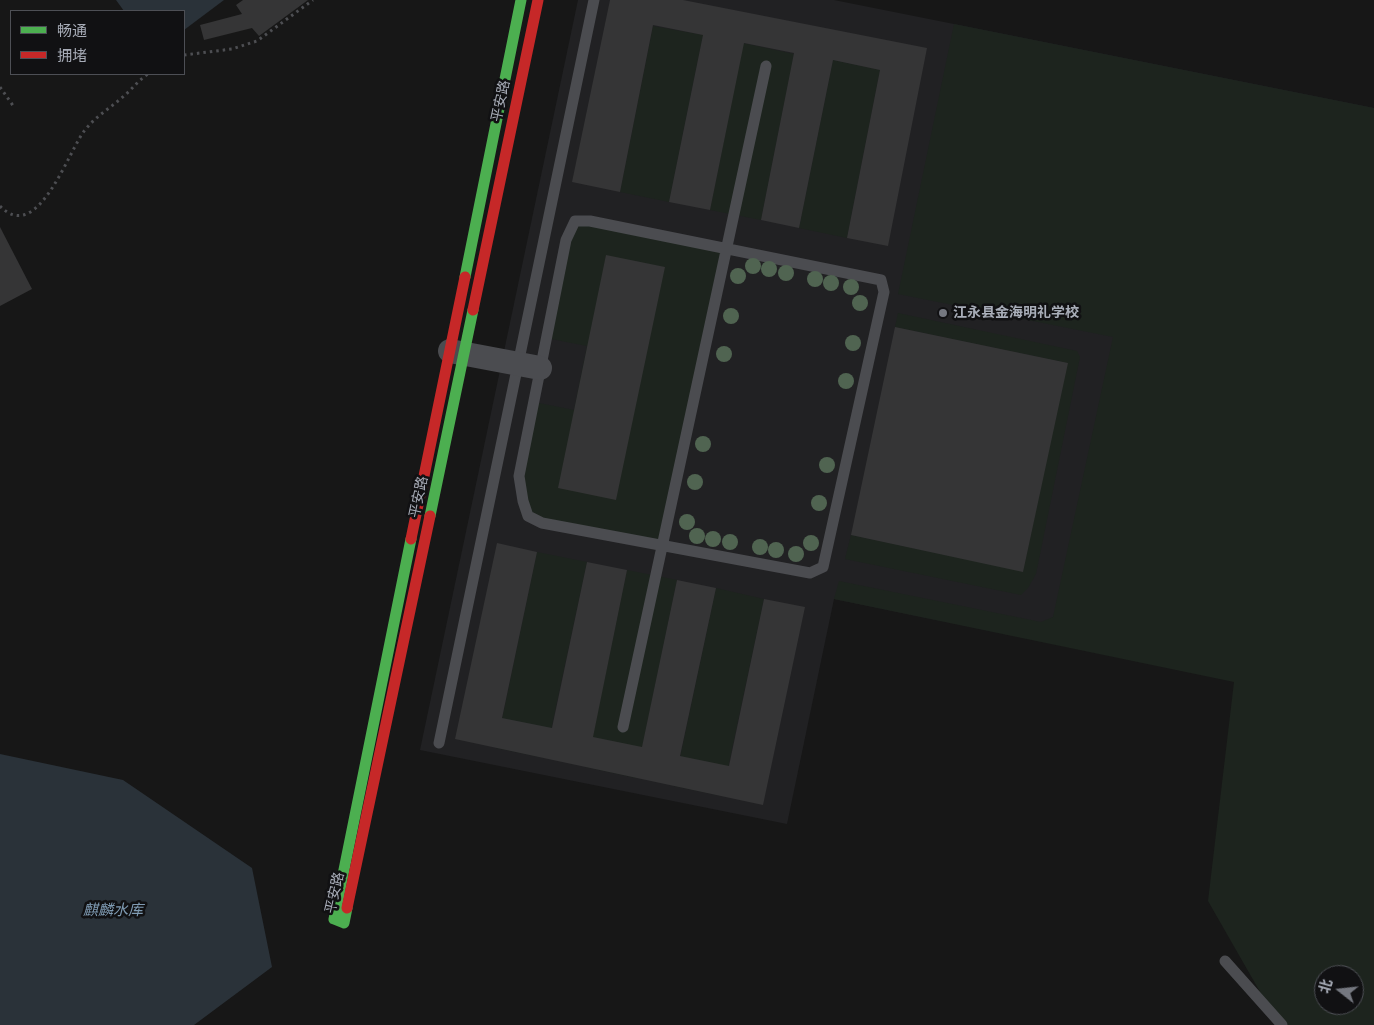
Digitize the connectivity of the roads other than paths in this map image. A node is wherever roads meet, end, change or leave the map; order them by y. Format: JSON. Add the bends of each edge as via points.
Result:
{"nodes":[{"id":1,"x":521,"y":0,"type":"edge"},
{"id":2,"x":538,"y":0,"type":"edge"},
{"id":3,"x":594,"y":0,"type":"edge"},
{"id":4,"x":766,"y":66,"type":"dead end"},
{"id":5,"x":726,"y":248,"type":"junction"},
{"id":6,"x":457,"y":353,"type":"junction"},
{"id":7,"x":529,"y":366,"type":"junction"},
{"id":8,"x":662,"y":546,"type":"junction"},
{"id":9,"x":623,"y":727,"type":"dead end"},
{"id":10,"x":439,"y":743,"type":"dead end"},
{"id":11,"x":1226,"y":961,"type":"dead end"},
{"id":12,"x":1282,"y":1025,"type":"edge"}],
"edges":[{"from":1,"to":6,"type":"street","name":"平安路"},
{"from":2,"to":6,"type":"street","name":"平安路"},
{"from":3,"to":7,"type":"lane"},
{"from":4,"to":5,"type":"lane"},
{"from":5,"to":7,"type":"lane","via":[[590,221],[575,221],[566,240]]},
{"from":5,"to":8,"type":"lane"},
{"from":5,"to":8,"type":"lane","via":[[881,280],[883,298],[823,567],[810,573]]},
{"from":6,"to":6,"type":"street","name":"平安路","via":[[334,919],[344,923]]},
{"from":6,"to":7,"type":"street"},
{"from":7,"to":8,"type":"lane","via":[[519,476],[528,516],[542,524]]},
{"from":7,"to":10,"type":"lane"},
{"from":8,"to":9,"type":"lane"},
{"from":11,"to":12,"type":"lane"}]}
